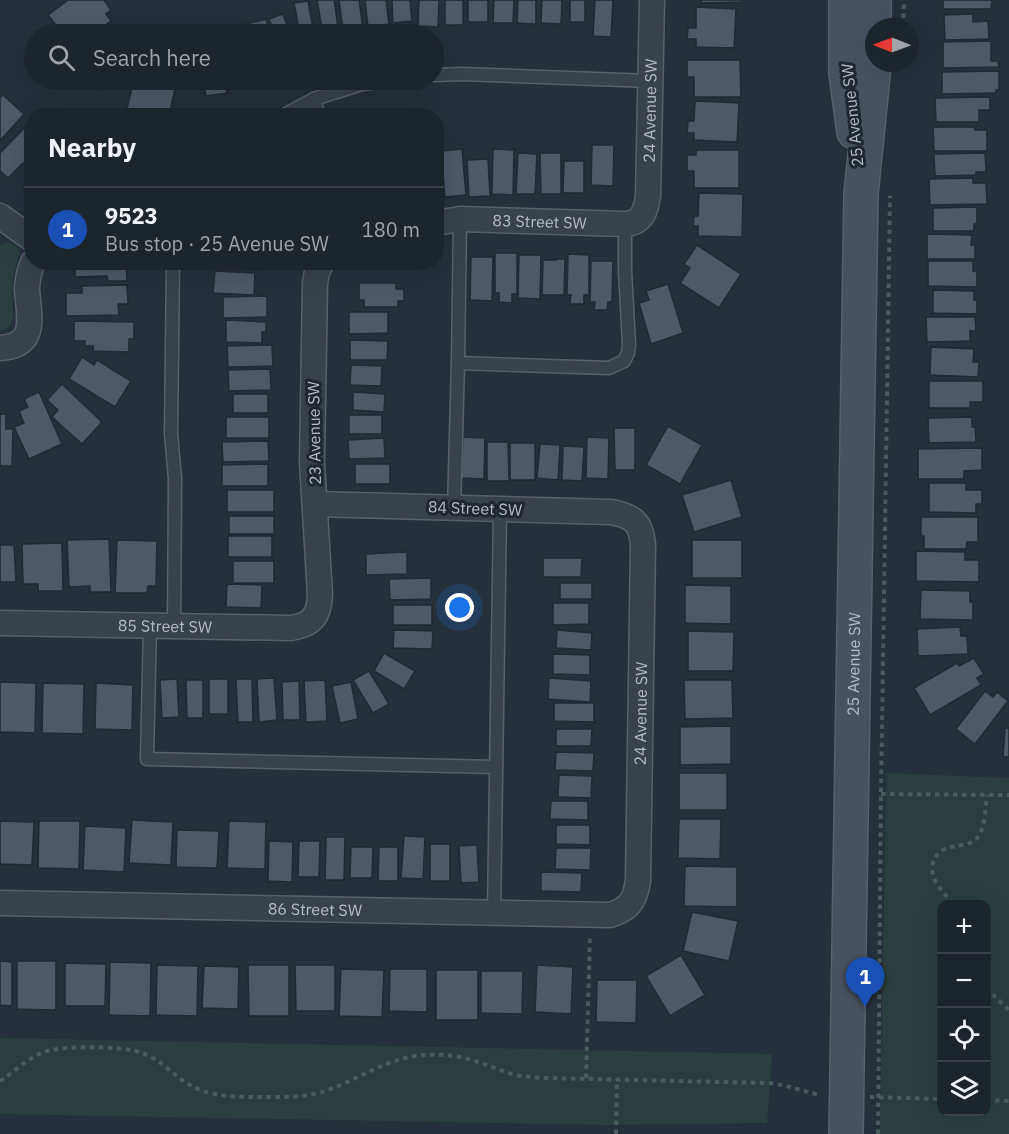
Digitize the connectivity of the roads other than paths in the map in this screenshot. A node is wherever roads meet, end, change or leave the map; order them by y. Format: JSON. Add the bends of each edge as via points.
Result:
{"nodes":[{"id":1,"x":652,"y":0,"type":"edge"},
{"id":2,"x":846,"y":0,"type":"edge"},
{"id":3,"x":874,"y":0,"type":"edge"},
{"id":4,"x":874,"y":18,"type":"edge"},
{"id":5,"x":874,"y":72,"type":"edge"},
{"id":6,"x":444,"y":75,"type":"edge"},
{"id":7,"x":650,"y":81,"type":"junction"},
{"id":8,"x":343,"y":90,"type":"edge"},
{"id":9,"x":314,"y":99,"type":"junction"},
{"id":10,"x":297,"y":108,"type":"edge"},
{"id":11,"x":317,"y":108,"type":"edge"},
{"id":12,"x":876,"y":192,"type":"junction"},
{"id":13,"x":0,"y":216,"type":"edge"},
{"id":14,"x":460,"y":219,"type":"junction"},
{"id":15,"x":444,"y":222,"type":"edge"},
{"id":16,"x":632,"y":222,"type":"junction"},
{"id":17,"x":24,"y":233,"type":"edge"},
{"id":18,"x":30,"y":270,"type":"edge"},
{"id":19,"x":173,"y":270,"type":"edge"},
{"id":20,"x":318,"y":270,"type":"edge"},
{"id":21,"x":0,"y":348,"type":"edge"},
{"id":22,"x":458,"y":363,"type":"junction"},
{"id":23,"x":315,"y":504,"type":"junction"},
{"id":24,"x":454,"y":508,"type":"junction"},
{"id":25,"x":500,"y":509,"type":"junction"},
{"id":26,"x":634,"y":520,"type":"joint"},
{"id":27,"x":320,"y":605,"type":"joint"},
{"id":28,"x":0,"y":623,"type":"edge"},
{"id":29,"x":150,"y":626,"type":"junction"},
{"id":30,"x":174,"y":626,"type":"junction"},
{"id":31,"x":496,"y":767,"type":"junction"},
{"id":32,"x":0,"y":903,"type":"edge"},
{"id":33,"x":628,"y":905,"type":"joint"},
{"id":34,"x":494,"y":912,"type":"junction"},
{"id":35,"x":846,"y":1134,"type":"edge"}],
"edges":[{"from":1,"to":7,"type":"street","name":"24 Avenue SW"},
{"from":2,"to":12,"type":"main road","name":"25 Avenue SW","via":[[846,73]]},
{"from":3,"to":4,"type":"main road"},
{"from":5,"to":12,"type":"main road","name":"25 Avenue SW"},
{"from":6,"to":7,"type":"lane"},
{"from":7,"to":16,"type":"street","name":"24 Avenue SW","via":[[648,196],[644,214]]},
{"from":8,"to":9,"type":"lane"},
{"from":9,"to":10,"type":"lane"},
{"from":9,"to":11,"type":"lane"},
{"from":12,"to":35,"type":"main road","name":"25 Avenue SW"},
{"from":13,"to":17,"type":"street"},
{"from":14,"to":15,"type":"street","name":"83 Street SW"},
{"from":14,"to":16,"type":"street","name":"83 Street SW"},
{"from":14,"to":22,"type":"lane"},
{"from":16,"to":22,"type":"lane","via":[[625,270],[629,345],[624,361],[609,368]]},
{"from":18,"to":21,"type":"street","via":[[27,289],[29,330],[18,344]]},
{"from":19,"to":30,"type":"lane"},
{"from":20,"to":23,"type":"street","name":"23 Avenue SW","via":[[312,438]]},
{"from":22,"to":24,"type":"lane"},
{"from":23,"to":24,"type":"street","name":"84 Street SW"},
{"from":23,"to":27,"type":"street","name":"23 Avenue SW"},
{"from":24,"to":25,"type":"street","name":"84 Street SW"},
{"from":25,"to":26,"type":"street","name":"84 Street SW","via":[[610,512]]},
{"from":25,"to":31,"type":"lane"},
{"from":26,"to":33,"type":"street","name":"24 Avenue SW","via":[[643,545],[638,881],[634,900]]},
{"from":27,"to":30,"type":"street","name":"85 Street SW","via":[[303,627]]},
{"from":28,"to":29,"type":"street","name":"85 Street SW"},
{"from":29,"to":30,"type":"street","name":"85 Street SW"},
{"from":29,"to":31,"type":"lane","via":[[147,759]]},
{"from":31,"to":34,"type":"lane"},
{"from":32,"to":34,"type":"street","name":"86 Street SW"},
{"from":33,"to":34,"type":"street","name":"86 Street SW","via":[[610,915]]}]}
